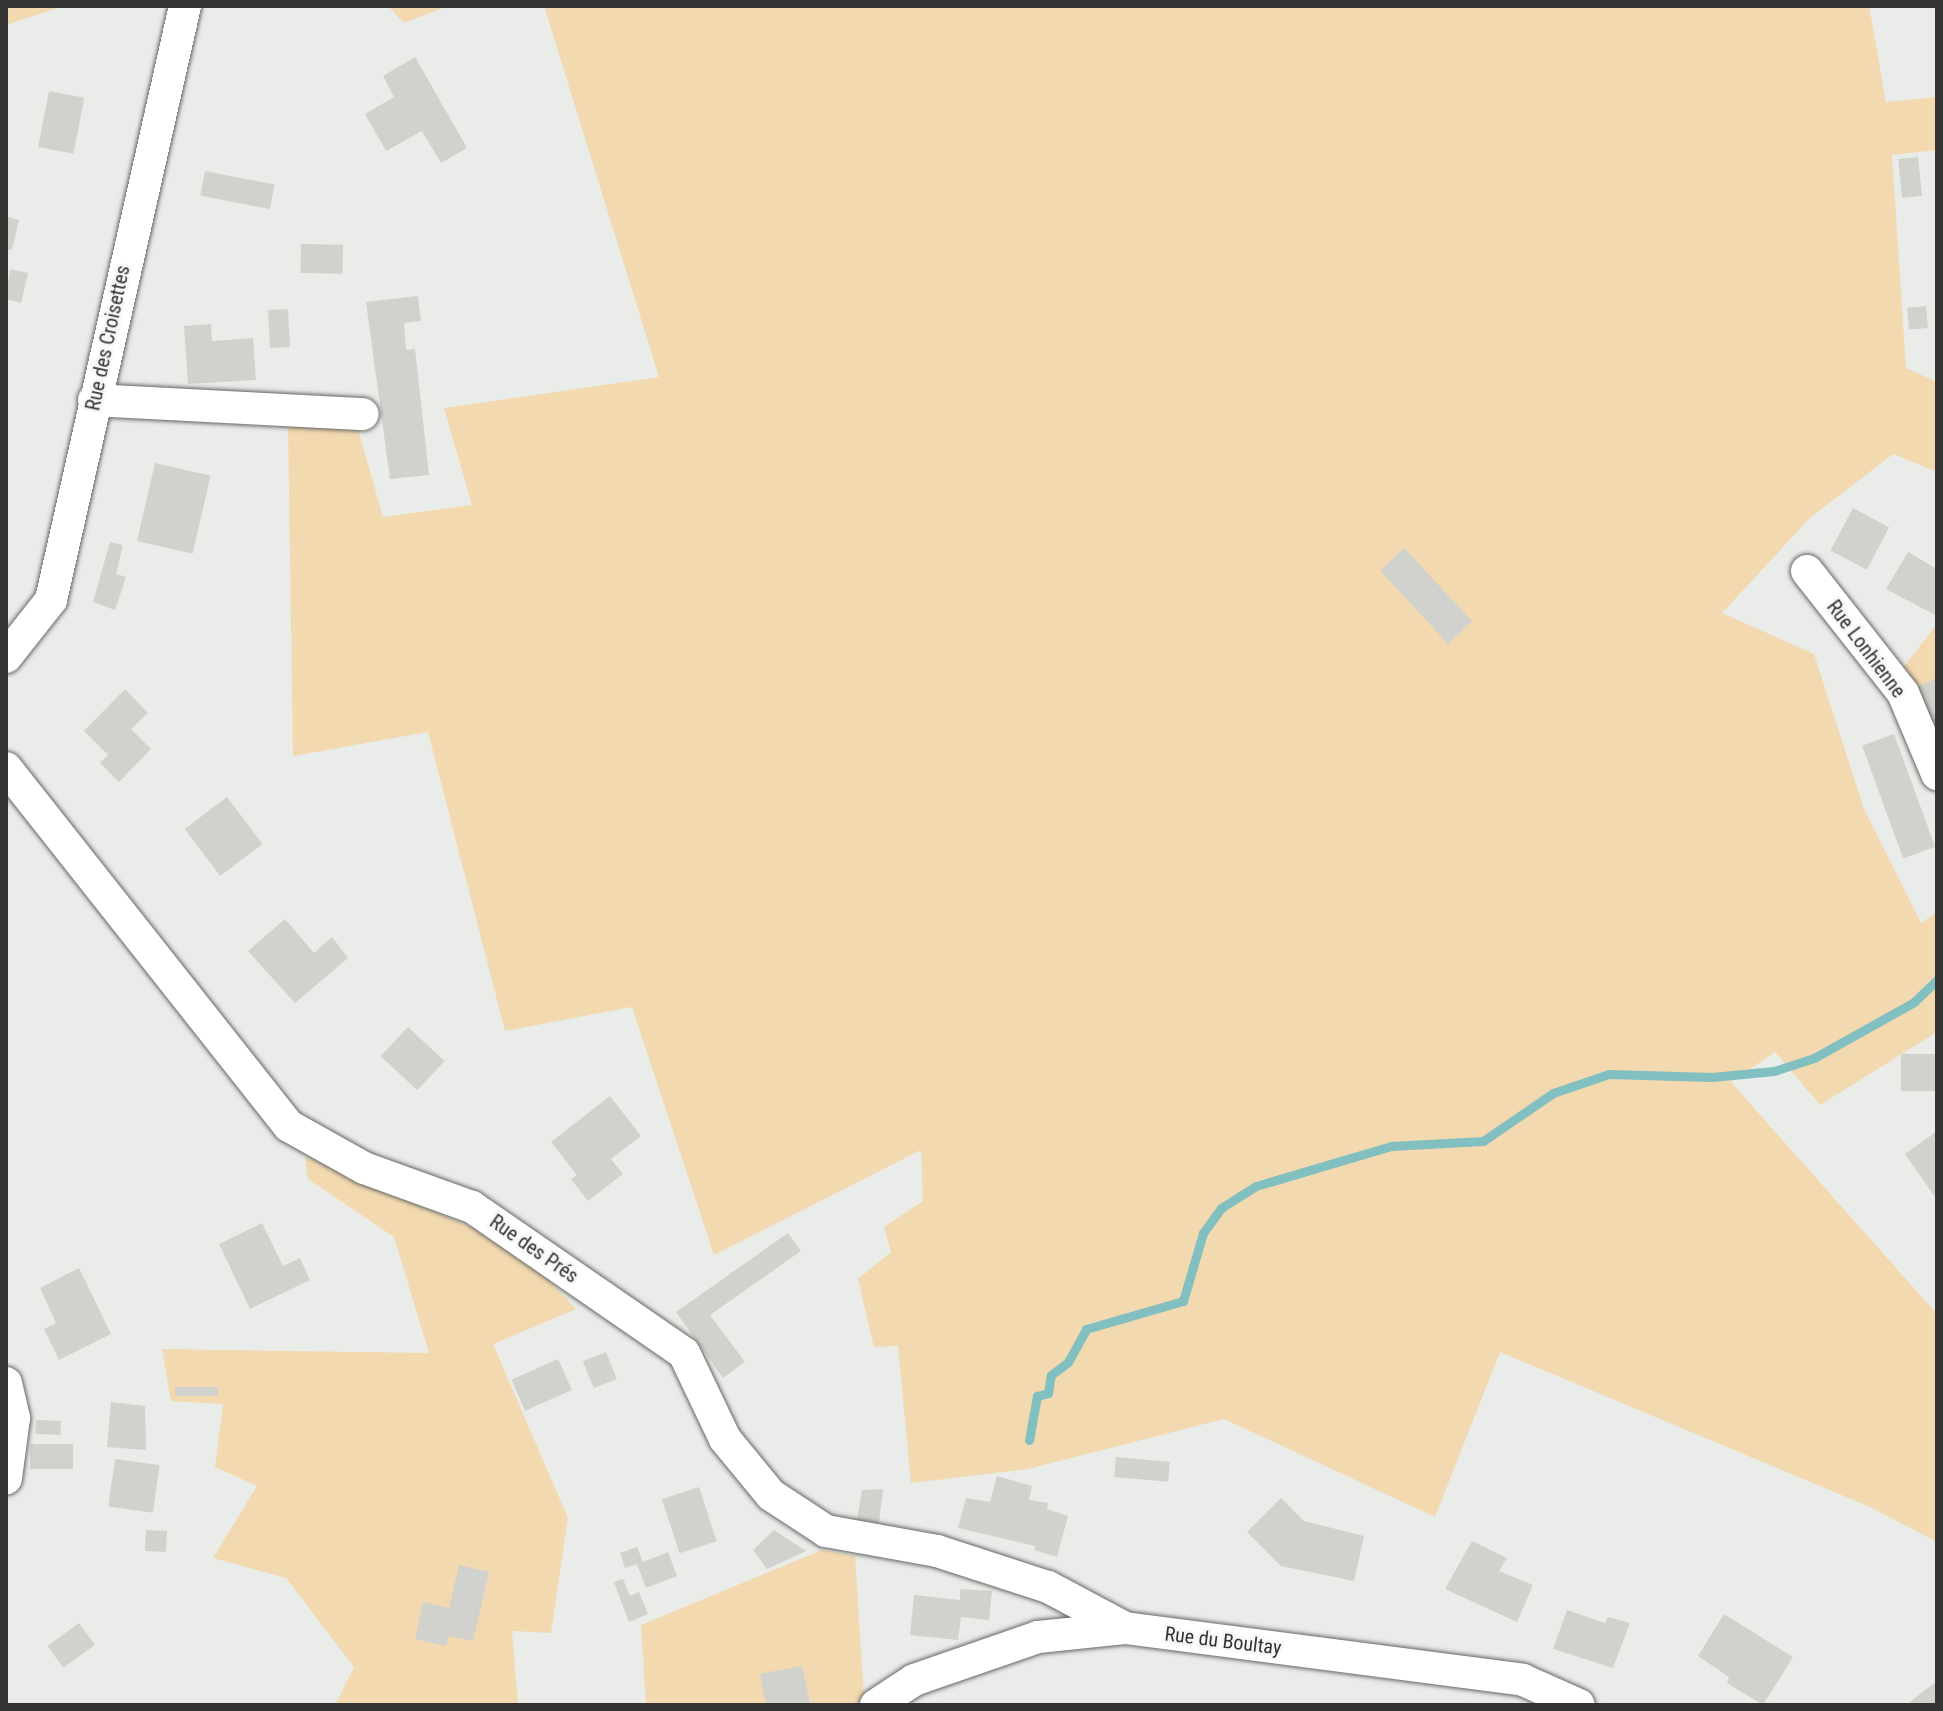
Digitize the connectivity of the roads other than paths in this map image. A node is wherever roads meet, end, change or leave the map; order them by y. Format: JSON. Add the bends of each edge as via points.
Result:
{"nodes":[{"id":1,"x":185,"y":6,"type":"edge"},
{"id":2,"x":94,"y":400,"type":"junction"},
{"id":3,"x":363,"y":414,"type":"dead end"},
{"id":4,"x":1807,"y":571,"type":"dead end"},
{"id":5,"x":6,"y":657,"type":"edge"},
{"id":6,"x":6,"y":768,"type":"edge"},
{"id":7,"x":1937,"y":774,"type":"edge"},
{"id":8,"x":6,"y":1383,"type":"edge"},
{"id":9,"x":6,"y":1478,"type":"edge"},
{"id":10,"x":1125,"y":1628,"type":"junction"},
{"id":11,"x":876,"y":1705,"type":"edge"},
{"id":12,"x":1579,"y":1705,"type":"edge"}],
"edges":[{"from":1,"to":2,"type":"street","name":"Rue des Croisettes"},
{"from":2,"to":3,"type":"street"},
{"from":2,"to":5,"type":"street","name":"Rue des Croisettes","via":[[51,600]]},
{"from":4,"to":7,"type":"street","name":"Rue Lonhienne","via":[[1903,693]]},
{"from":6,"to":10,"type":"street","name":"Rue des Prés","via":[[289,1126],[364,1168],[472,1207],[684,1353],[725,1439],[771,1495],[826,1531],[937,1551],[1006,1573],[1048,1587]]},
{"from":8,"to":9,"type":"street","via":[[14,1418]]},
{"from":10,"to":11,"type":"street","name":"Rue du Boultay","via":[[1038,1637],[914,1680]]},
{"from":10,"to":12,"type":"street","name":"Rue du Boultay","via":[[1523,1680]]}]}
